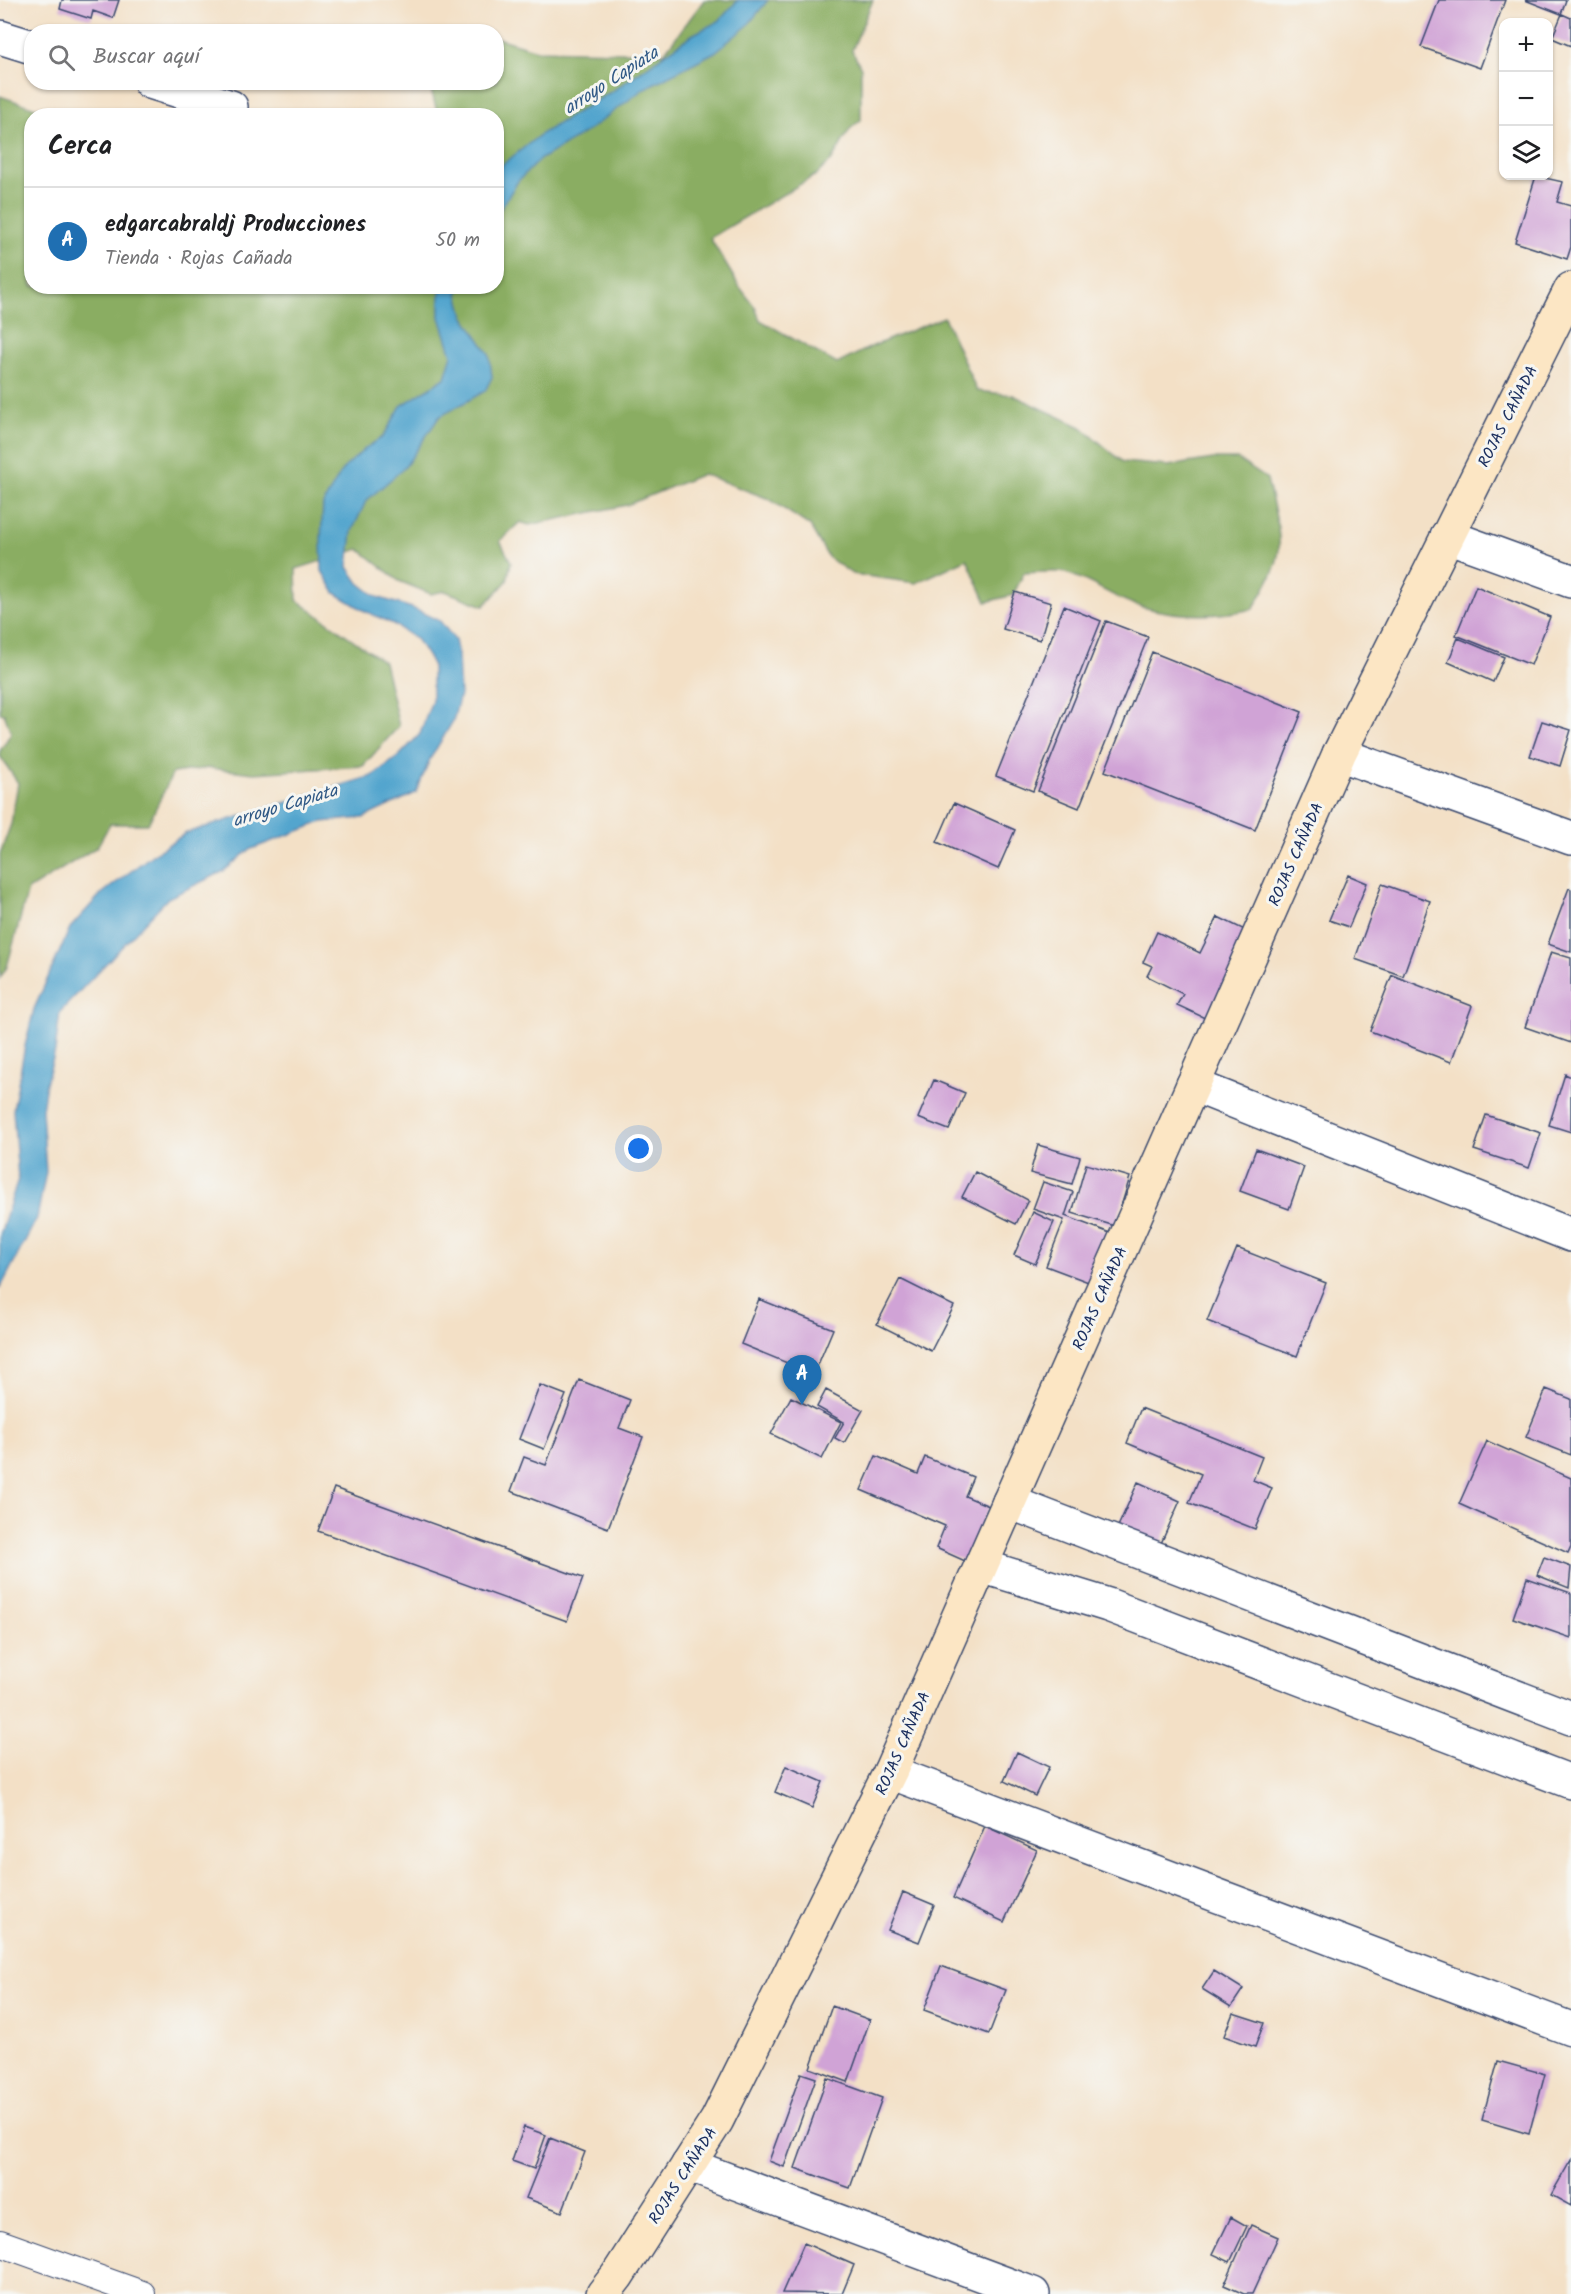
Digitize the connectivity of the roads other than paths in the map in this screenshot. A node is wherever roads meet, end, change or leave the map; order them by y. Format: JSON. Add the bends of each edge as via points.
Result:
{"nodes":[{"id":1,"x":0,"y":37,"type":"edge"},
{"id":2,"x":24,"y":44,"type":"edge"},
{"id":3,"x":176,"y":90,"type":"edge"},
{"id":4,"x":231,"y":107,"type":"dead end"},
{"id":5,"x":1571,"y":289,"type":"edge"},
{"id":6,"x":1447,"y":536,"type":"junction"},
{"id":7,"x":1571,"y":581,"type":"edge"},
{"id":8,"x":1339,"y":754,"type":"junction"},
{"id":9,"x":1571,"y":838,"type":"edge"},
{"id":10,"x":1193,"y":1085,"type":"junction"},
{"id":11,"x":1571,"y":1235,"type":"edge"},
{"id":12,"x":1010,"y":1502,"type":"junction"},
{"id":13,"x":981,"y":1566,"type":"junction"},
{"id":14,"x":1571,"y":1718,"type":"edge"},
{"id":15,"x":890,"y":1772,"type":"junction"},
{"id":16,"x":1571,"y":1782,"type":"edge"},
{"id":17,"x":1571,"y":2029,"type":"edge"},
{"id":18,"x":688,"y":2165,"type":"junction"},
{"id":19,"x":0,"y":2243,"type":"edge"},
{"id":20,"x":142,"y":2294,"type":"edge"},
{"id":21,"x":603,"y":2294,"type":"edge"},
{"id":22,"x":1034,"y":2294,"type":"edge"}],
"edges":[{"from":1,"to":2,"type":"street"},
{"from":3,"to":4,"type":"street"},
{"from":5,"to":6,"type":"main road","name":"ROJAS CAÑADA"},
{"from":6,"to":7,"type":"street"},
{"from":6,"to":8,"type":"main road","name":"ROJAS CAÑADA"},
{"from":8,"to":9,"type":"street"},
{"from":8,"to":10,"type":"main road","name":"ROJAS CAÑADA"},
{"from":10,"to":11,"type":"street"},
{"from":10,"to":12,"type":"main road","name":"ROJAS CAÑADA"},
{"from":12,"to":13,"type":"main road","name":"ROJAS CAÑADA"},
{"from":12,"to":14,"type":"street"},
{"from":13,"to":15,"type":"main road","name":"ROJAS CAÑADA"},
{"from":13,"to":16,"type":"street","via":[[1108,1605]]},
{"from":15,"to":17,"type":"street"},
{"from":15,"to":18,"type":"main road","name":"ROJAS CAÑADA","via":[[717,2120]]},
{"from":18,"to":21,"type":"main road","name":"ROJAS CAÑADA"},
{"from":18,"to":22,"type":"street"},
{"from":19,"to":20,"type":"lane"}]}
